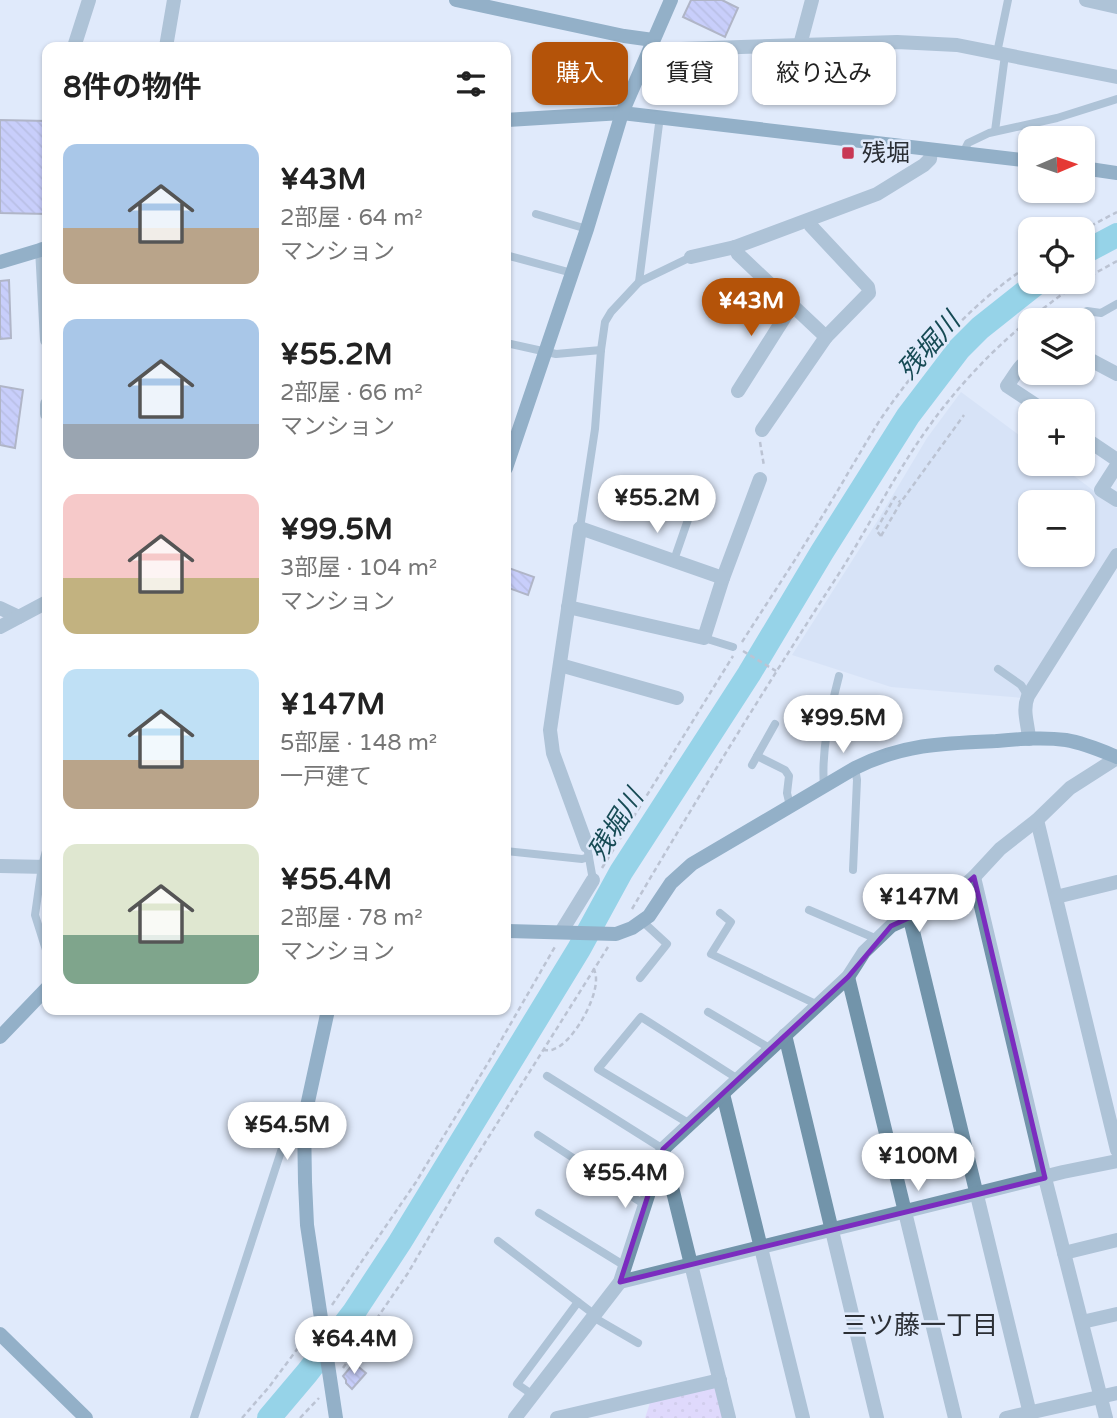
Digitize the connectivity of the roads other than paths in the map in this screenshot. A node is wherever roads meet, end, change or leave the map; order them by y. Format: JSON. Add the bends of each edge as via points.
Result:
{"nodes":[{"id":1,"x":89,"y":0,"type":"edge"},
{"id":2,"x":174,"y":0,"type":"edge"},
{"id":3,"x":456,"y":0,"type":"edge"},
{"id":4,"x":671,"y":0,"type":"edge"},
{"id":5,"x":811,"y":0,"type":"edge"},
{"id":6,"x":1008,"y":0,"type":"edge"},
{"id":7,"x":1086,"y":0,"type":"edge"},
{"id":8,"x":1117,"y":7,"type":"edge"},
{"id":9,"x":76,"y":42,"type":"edge"},
{"id":10,"x":167,"y":42,"type":"edge"},
{"id":11,"x":643,"y":42,"type":"edge"},
{"id":12,"x":653,"y":42,"type":"edge"},
{"id":13,"x":801,"y":42,"type":"edge"},
{"id":14,"x":896,"y":42,"type":"edge"},
{"id":15,"x":1001,"y":54,"type":"junction"},
{"id":16,"x":642,"y":68,"type":"edge"},
{"id":17,"x":1117,"y":77,"type":"edge"},
{"id":18,"x":1117,"y":99,"type":"edge"},
{"id":19,"x":622,"y":113,"type":"junction"},
{"id":20,"x":660,"y":116,"type":"junction"},
{"id":21,"x":511,"y":120,"type":"edge"},
{"id":22,"x":995,"y":131,"type":"junction"},
{"id":23,"x":931,"y":150,"type":"junction"},
{"id":24,"x":963,"y":153,"type":"junction"},
{"id":25,"x":1018,"y":160,"type":"edge"},
{"id":26,"x":1096,"y":170,"type":"edge"},
{"id":27,"x":1117,"y":173,"type":"edge"},
{"id":28,"x":536,"y":214,"type":"dead end"},
{"id":29,"x":810,"y":220,"type":"junction"},
{"id":30,"x":587,"y":229,"type":"junction"},
{"id":31,"x":735,"y":247,"type":"junction"},
{"id":32,"x":42,"y":249,"type":"edge"},
{"id":33,"x":511,"y":256,"type":"edge"},
{"id":34,"x":691,"y":257,"type":"joint"},
{"id":35,"x":0,"y":262,"type":"edge"},
{"id":36,"x":572,"y":273,"type":"junction"},
{"id":37,"x":639,"y":282,"type":"junction"},
{"id":38,"x":793,"y":304,"type":"junction"},
{"id":39,"x":1117,"y":304,"type":"edge"},
{"id":40,"x":1095,"y":313,"type":"edge"},
{"id":41,"x":826,"y":337,"type":"junction"},
{"id":42,"x":511,"y":343,"type":"edge"},
{"id":43,"x":601,"y":350,"type":"junction"},
{"id":44,"x":545,"y":352,"type":"junction"},
{"id":45,"x":1095,"y":362,"type":"edge"},
{"id":46,"x":1018,"y":370,"type":"edge"},
{"id":47,"x":1117,"y":374,"type":"edge"},
{"id":48,"x":738,"y":391,"type":"dead end"},
{"id":49,"x":1027,"y":399,"type":"edge"},
{"id":50,"x":762,"y":430,"type":"road end"},
{"id":51,"x":1095,"y":446,"type":"edge"},
{"id":52,"x":511,"y":447,"type":"edge"},
{"id":53,"x":1117,"y":462,"type":"edge"},
{"id":54,"x":760,"y":479,"type":"road end"},
{"id":55,"x":699,"y":488,"type":"dead end"},
{"id":56,"x":1117,"y":500,"type":"edge"},
{"id":57,"x":580,"y":528,"type":"junction"},
{"id":58,"x":1117,"y":555,"type":"edge"},
{"id":59,"x":674,"y":560,"type":"junction"},
{"id":60,"x":723,"y":578,"type":"junction"},
{"id":61,"x":42,"y":605,"type":"edge"},
{"id":62,"x":568,"y":607,"type":"junction"},
{"id":63,"x":0,"y":608,"type":"edge"},
{"id":64,"x":19,"y":617,"type":"junction"},
{"id":65,"x":0,"y":627,"type":"edge"},
{"id":66,"x":704,"y":639,"type":"junction"},
{"id":67,"x":737,"y":649,"type":"road end"},
{"id":68,"x":560,"y":665,"type":"junction"},
{"id":69,"x":998,"y":669,"type":"dead end"},
{"id":70,"x":839,"y":676,"type":"dead end"},
{"id":71,"x":1028,"y":696,"type":"junction"},
{"id":72,"x":677,"y":698,"type":"dead end"},
{"id":73,"x":831,"y":706,"type":"junction"},
{"id":74,"x":854,"y":708,"type":"dead end"},
{"id":75,"x":775,"y":724,"type":"dead end"},
{"id":76,"x":1028,"y":739,"type":"junction"},
{"id":77,"x":757,"y":755,"type":"junction"},
{"id":78,"x":1117,"y":758,"type":"edge"},
{"id":79,"x":752,"y":765,"type":"dead end"},
{"id":80,"x":855,"y":768,"type":"junction"},
{"id":81,"x":824,"y":787,"type":"junction"},
{"id":82,"x":790,"y":806,"type":"junction"},
{"id":83,"x":1037,"y":820,"type":"junction"},
{"id":84,"x":588,"y":851,"type":"junction"},
{"id":85,"x":511,"y":852,"type":"edge"},
{"id":86,"x":0,"y":866,"type":"edge"},
{"id":87,"x":42,"y":867,"type":"edge"},
{"id":88,"x":853,"y":870,"type":"dead end"},
{"id":89,"x":974,"y":877,"type":"junction"},
{"id":90,"x":593,"y":880,"type":"joint"},
{"id":91,"x":1117,"y":882,"type":"edge"},
{"id":92,"x":42,"y":883,"type":"edge"},
{"id":93,"x":1056,"y":897,"type":"junction"},
{"id":94,"x":809,"y":910,"type":"dead end"},
{"id":95,"x":720,"y":913,"type":"dead end"},
{"id":96,"x":636,"y":918,"type":"junction"},
{"id":97,"x":909,"y":919,"type":"junction"},
{"id":98,"x":511,"y":932,"type":"edge"},
{"id":99,"x":42,"y":936,"type":"edge"},
{"id":100,"x":560,"y":937,"type":"junction"},
{"id":101,"x":877,"y":939,"type":"junction"},
{"id":102,"x":848,"y":977,"type":"junction"},
{"id":103,"x":640,"y":978,"type":"dead end"},
{"id":104,"x":42,"y":993,"type":"edge"},
{"id":105,"x":818,"y":1004,"type":"junction"},
{"id":106,"x":708,"y":1012,"type":"dead end"},
{"id":107,"x":327,"y":1015,"type":"edge"},
{"id":108,"x":785,"y":1035,"type":"junction"},
{"id":109,"x":0,"y":1037,"type":"edge"},
{"id":110,"x":771,"y":1049,"type":"junction"},
{"id":111,"x":547,"y":1076,"type":"dead end"},
{"id":112,"x":738,"y":1079,"type":"junction"},
{"id":113,"x":723,"y":1094,"type":"junction"},
{"id":114,"x":304,"y":1119,"type":"junction"},
{"id":115,"x":690,"y":1124,"type":"junction"},
{"id":116,"x":287,"y":1133,"type":"joint"},
{"id":117,"x":538,"y":1135,"type":"dead end"},
{"id":118,"x":663,"y":1149,"type":"junction"},
{"id":119,"x":1117,"y":1150,"type":"edge"},
{"id":120,"x":1117,"y":1161,"type":"edge"},
{"id":121,"x":1045,"y":1178,"type":"junction"},
{"id":122,"x":976,"y":1194,"type":"junction"},
{"id":123,"x":645,"y":1205,"type":"junction"},
{"id":124,"x":905,"y":1212,"type":"junction"},
{"id":125,"x":539,"y":1213,"type":"dead end"},
{"id":126,"x":832,"y":1230,"type":"junction"},
{"id":127,"x":1117,"y":1240,"type":"edge"},
{"id":128,"x":498,"y":1241,"type":"dead end"},
{"id":129,"x":761,"y":1248,"type":"junction"},
{"id":130,"x":1064,"y":1253,"type":"junction"},
{"id":131,"x":692,"y":1265,"type":"junction"},
{"id":132,"x":625,"y":1266,"type":"junction"},
{"id":133,"x":620,"y":1282,"type":"junction"},
{"id":134,"x":578,"y":1302,"type":"junction"},
{"id":135,"x":1117,"y":1314,"type":"edge"},
{"id":136,"x":594,"y":1316,"type":"junction"},
{"id":137,"x":1082,"y":1322,"type":"junction"},
{"id":138,"x":0,"y":1334,"type":"edge"},
{"id":139,"x":638,"y":1343,"type":"dead end"},
{"id":140,"x":720,"y":1380,"type":"junction"},
{"id":141,"x":1117,"y":1392,"type":"edge"},
{"id":142,"x":533,"y":1395,"type":"junction"},
{"id":143,"x":1101,"y":1396,"type":"junction"},
{"id":144,"x":1031,"y":1415,"type":"edge"},
{"id":145,"x":86,"y":1418,"type":"edge"},
{"id":146,"x":194,"y":1418,"type":"edge"},
{"id":147,"x":336,"y":1418,"type":"edge"},
{"id":148,"x":514,"y":1418,"type":"edge"},
{"id":149,"x":558,"y":1418,"type":"edge"},
{"id":150,"x":729,"y":1418,"type":"edge"},
{"id":151,"x":803,"y":1418,"type":"edge"},
{"id":152,"x":877,"y":1418,"type":"edge"},
{"id":153,"x":955,"y":1418,"type":"edge"},
{"id":154,"x":1006,"y":1418,"type":"edge"},
{"id":155,"x":1106,"y":1418,"type":"edge"}],
"edges":[{"from":1,"to":9,"type":"street"},
{"from":2,"to":10,"type":"street"},
{"from":3,"to":11,"type":"street"},
{"from":4,"to":12,"type":"street"},
{"from":5,"to":13,"type":"street"},
{"from":6,"to":15,"type":"lane"},
{"from":7,"to":8,"type":"street"},
{"from":14,"to":15,"type":"street","via":[[957,45]]},
{"from":15,"to":17,"type":"street"},
{"from":15,"to":22,"type":"lane"},
{"from":16,"to":19,"type":"street"},
{"from":18,"to":22,"type":"lane"},
{"from":19,"to":20,"type":"street"},
{"from":19,"to":21,"type":"street"},
{"from":19,"to":30,"type":"street"},
{"from":20,"to":23,"type":"street"},
{"from":20,"to":37,"type":"lane"},
{"from":22,"to":24,"type":"lane","via":[[968,143]]},
{"from":23,"to":24,"type":"street"},
{"from":23,"to":29,"type":"street","via":[[930,159],[903,179]]},
{"from":24,"to":25,"type":"street"},
{"from":26,"to":27,"type":"street"},
{"from":28,"to":30,"type":"lane"},
{"from":29,"to":31,"type":"street"},
{"from":29,"to":41,"type":"street","via":[[869,293]]},
{"from":30,"to":36,"type":"street"},
{"from":31,"to":34,"type":"street"},
{"from":31,"to":38,"type":"street"},
{"from":32,"to":35,"type":"street"},
{"from":33,"to":36,"type":"lane"},
{"from":34,"to":37,"type":"lane"},
{"from":36,"to":44,"type":"street"},
{"from":37,"to":43,"type":"lane","via":[[605,322]]},
{"from":38,"to":41,"type":"street"},
{"from":38,"to":48,"type":"street"},
{"from":39,"to":40,"type":"lane"},
{"from":41,"to":50,"type":"street"},
{"from":42,"to":44,"type":"lane"},
{"from":43,"to":44,"type":"lane"},
{"from":43,"to":57,"type":"lane"},
{"from":44,"to":52,"type":"street"},
{"from":45,"to":47,"type":"street"},
{"from":46,"to":49,"type":"street","via":[[1007,386]]},
{"from":51,"to":53,"type":"street"},
{"from":53,"to":56,"type":"street","via":[[1101,490]]},
{"from":54,"to":60,"type":"street"},
{"from":55,"to":59,"type":"lane"},
{"from":57,"to":59,"type":"street"},
{"from":57,"to":62,"type":"street"},
{"from":58,"to":71,"type":"street"},
{"from":59,"to":60,"type":"street"},
{"from":60,"to":66,"type":"street"},
{"from":61,"to":64,"type":"street"},
{"from":62,"to":66,"type":"street"},
{"from":62,"to":68,"type":"street"},
{"from":63,"to":64,"type":"street"},
{"from":64,"to":65,"type":"street"},
{"from":66,"to":67,"type":"lane"},
{"from":68,"to":72,"type":"street"},
{"from":68,"to":84,"type":"street","via":[[551,741]]},
{"from":69,"to":71,"type":"lane"},
{"from":70,"to":73,"type":"lane"},
{"from":71,"to":76,"type":"street"},
{"from":73,"to":74,"type":"lane"},
{"from":73,"to":81,"type":"lane","via":[[822,767]]},
{"from":75,"to":77,"type":"lane"},
{"from":76,"to":78,"type":"street","via":[[1068,740]]},
{"from":76,"to":80,"type":"street","via":[[919,746]]},
{"from":77,"to":79,"type":"lane"},
{"from":77,"to":82,"type":"lane","via":[[789,776]]},
{"from":78,"to":83,"type":"street","via":[[1070,788]]},
{"from":80,"to":81,"type":"street"},
{"from":80,"to":88,"type":"lane"},
{"from":81,"to":82,"type":"street"},
{"from":82,"to":96,"type":"street","via":[[692,864],[671,883],[649,916]]},
{"from":83,"to":89,"type":"street"},
{"from":83,"to":93,"type":"street"},
{"from":84,"to":85,"type":"lane","via":[[582,859]]},
{"from":84,"to":90,"type":"lane"},
{"from":86,"to":87,"type":"street"},
{"from":89,"to":97,"type":"street","via":[[947,900]]},
{"from":89,"to":121,"type":"street"},
{"from":90,"to":100,"type":"street"},
{"from":91,"to":93,"type":"street"},
{"from":92,"to":99,"type":"lane","via":[[36,915]]},
{"from":93,"to":119,"type":"street"},
{"from":94,"to":101,"type":"lane"},
{"from":95,"to":105,"type":"lane","via":[[732,922],[711,954]]},
{"from":96,"to":100,"type":"street","via":[[625,931],[610,935]]},
{"from":96,"to":103,"type":"lane","via":[[667,944]]},
{"from":97,"to":101,"type":"street","via":[[891,926]]},
{"from":97,"to":122,"type":"street"},
{"from":98,"to":100,"type":"street"},
{"from":101,"to":102,"type":"street"},
{"from":102,"to":105,"type":"street"},
{"from":102,"to":124,"type":"street"},
{"from":104,"to":109,"type":"street"},
{"from":105,"to":108,"type":"street"},
{"from":106,"to":110,"type":"lane"},
{"from":107,"to":114,"type":"street"},
{"from":108,"to":110,"type":"street"},
{"from":108,"to":126,"type":"street"},
{"from":110,"to":112,"type":"street"},
{"from":111,"to":118,"type":"lane"},
{"from":112,"to":113,"type":"street"},
{"from":112,"to":115,"type":"lane","via":[[641,1017],[598,1069]]},
{"from":113,"to":115,"type":"street"},
{"from":113,"to":129,"type":"street"},
{"from":114,"to":116,"type":"street"},
{"from":114,"to":147,"type":"street","via":[[307,1225]]},
{"from":115,"to":118,"type":"street"},
{"from":116,"to":146,"type":"lane"},
{"from":117,"to":123,"type":"lane"},
{"from":118,"to":123,"type":"street"},
{"from":118,"to":131,"type":"street"},
{"from":120,"to":121,"type":"street"},
{"from":121,"to":122,"type":"street"},
{"from":121,"to":130,"type":"street"},
{"from":122,"to":124,"type":"street"},
{"from":122,"to":144,"type":"street"},
{"from":123,"to":132,"type":"street"},
{"from":124,"to":126,"type":"street"},
{"from":124,"to":153,"type":"street"},
{"from":125,"to":132,"type":"lane"},
{"from":126,"to":129,"type":"street"},
{"from":126,"to":152,"type":"street"},
{"from":127,"to":130,"type":"street"},
{"from":128,"to":134,"type":"lane"},
{"from":129,"to":131,"type":"street"},
{"from":129,"to":151,"type":"street"},
{"from":130,"to":137,"type":"street"},
{"from":131,"to":133,"type":"street"},
{"from":131,"to":140,"type":"street"},
{"from":132,"to":133,"type":"street"},
{"from":133,"to":136,"type":"street"},
{"from":134,"to":136,"type":"lane"},
{"from":134,"to":142,"type":"lane","via":[[517,1384]]},
{"from":135,"to":137,"type":"street"},
{"from":136,"to":139,"type":"lane"},
{"from":136,"to":142,"type":"street"},
{"from":137,"to":143,"type":"street"},
{"from":138,"to":145,"type":"street"},
{"from":140,"to":149,"type":"street"},
{"from":140,"to":150,"type":"street"},
{"from":141,"to":143,"type":"street"},
{"from":142,"to":148,"type":"street"},
{"from":143,"to":144,"type":"street"},
{"from":143,"to":155,"type":"street"},
{"from":144,"to":154,"type":"street"}]}
